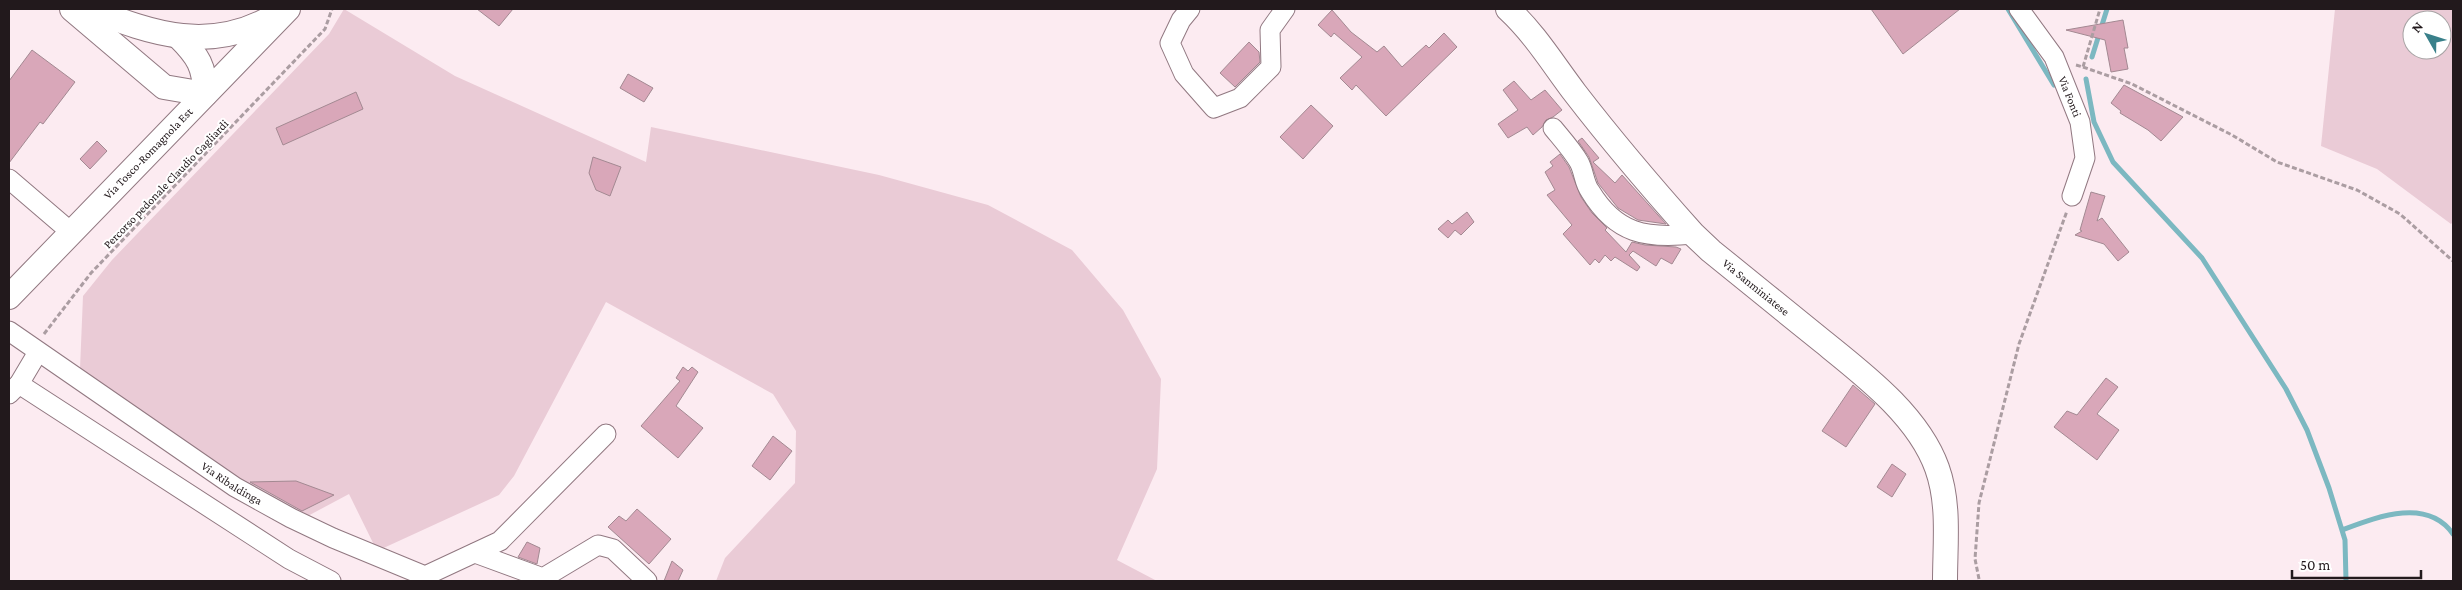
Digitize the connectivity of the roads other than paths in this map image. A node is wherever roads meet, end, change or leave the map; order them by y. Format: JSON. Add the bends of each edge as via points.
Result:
{"nodes":[{"id":1,"x":72,"y":9,"type":"edge"},
{"id":2,"x":90,"y":9,"type":"edge"},
{"id":3,"x":287,"y":9,"type":"edge"},
{"id":4,"x":1190,"y":9,"type":"edge"},
{"id":5,"x":1285,"y":9,"type":"edge"},
{"id":6,"x":1508,"y":9,"type":"edge"},
{"id":7,"x":2020,"y":9,"type":"edge"},
{"id":8,"x":179,"y":37,"type":"junction"},
{"id":9,"x":164,"y":87,"type":"junction"},
{"id":10,"x":205,"y":94,"type":"junction"},
{"id":11,"x":1553,"y":128,"type":"dead end"},
{"id":12,"x":151,"y":152,"type":"junction"},
{"id":13,"x":9,"y":179,"type":"edge"},
{"id":14,"x":2072,"y":196,"type":"road end"},
{"id":15,"x":72,"y":233,"type":"junction"},
{"id":16,"x":1693,"y":234,"type":"junction"},
{"id":17,"x":9,"y":298,"type":"edge"},
{"id":18,"x":9,"y":331,"type":"edge"},
{"id":19,"x":35,"y":350,"type":"junction"},
{"id":20,"x":14,"y":389,"type":"edge"},
{"id":21,"x":606,"y":434,"type":"dead end"},
{"id":22,"x":474,"y":553,"type":"junction"},
{"id":23,"x":331,"y":581,"type":"edge"},
{"id":24,"x":647,"y":581,"type":"edge"},
{"id":25,"x":1945,"y":581,"type":"edge"}],
"edges":[{"from":1,"to":9,"type":"main road"},
{"from":2,"to":8,"type":"main road","via":[[146,31]]},
{"from":3,"to":8,"type":"main road","via":[[239,30]]},
{"from":3,"to":10,"type":"main road","name":"Via Tosco-Romagnola Est"},
{"from":4,"to":5,"type":"street","via":[[1170,43],[1184,74],[1214,108],[1240,98],[1271,67],[1270,30]]},
{"from":6,"to":16,"type":"main road","name":"Via Sanminiatese","via":[[1529,30],[1574,92]]},
{"from":7,"to":14,"type":"street","name":"Via Fonti","via":[[2054,58],[2080,122],[2085,158]]},
{"from":8,"to":10,"type":"main road","via":[[200,63],[205,78]]},
{"from":9,"to":10,"type":"main road"},
{"from":9,"to":12,"type":"main road","via":[[168,112]]},
{"from":10,"to":12,"type":"main road","name":"Via Tosco-Romagnola Est"},
{"from":11,"to":16,"type":"street","via":[[1580,164],[1593,196],[1618,223],[1637,232],[1662,237]]},
{"from":12,"to":15,"type":"main road","name":"Via Tosco-Romagnola Est"},
{"from":13,"to":15,"type":"street"},
{"from":15,"to":17,"type":"main road","name":"Via Tosco-Romagnola Est"},
{"from":16,"to":25,"type":"main road","name":"Via Sanminiatese","via":[[1876,385],[1906,417],[1930,452],[1942,485],[1946,517]]},
{"from":18,"to":19,"type":"street","name":"Via Ribaldinga"},
{"from":19,"to":20,"type":"street"},
{"from":19,"to":22,"type":"street","name":"Via Ribaldinga","via":[[235,486],[333,538],[425,576]]},
{"from":20,"to":23,"type":"street","via":[[289,560]]},
{"from":21,"to":22,"type":"street","name":"Via Ribaldinga","via":[[500,541]]},
{"from":22,"to":24,"type":"street","via":[[543,578],[598,545],[613,550]]}]}
